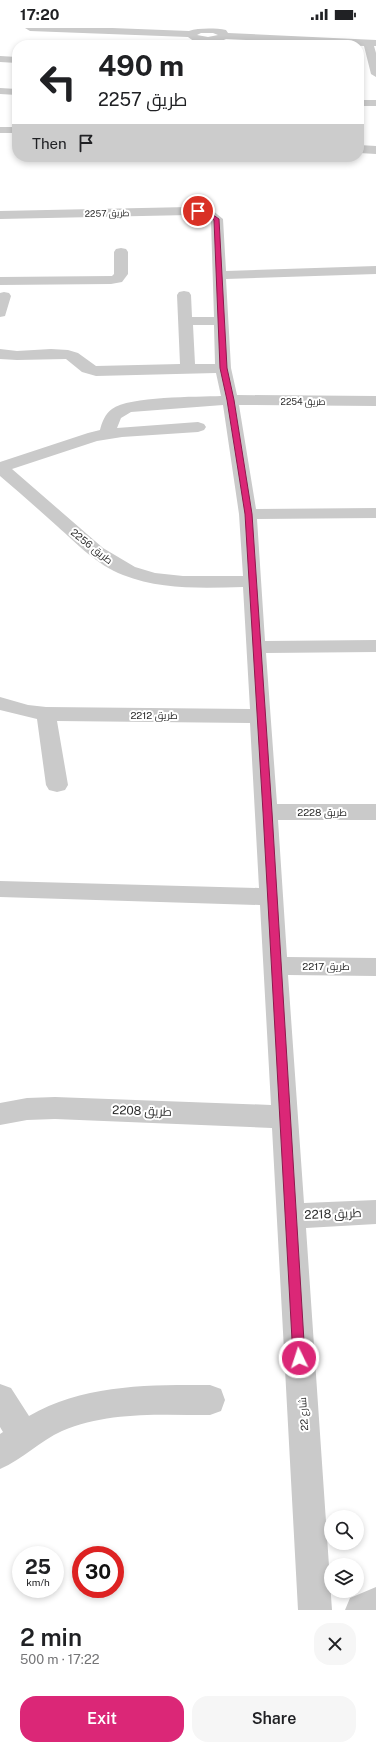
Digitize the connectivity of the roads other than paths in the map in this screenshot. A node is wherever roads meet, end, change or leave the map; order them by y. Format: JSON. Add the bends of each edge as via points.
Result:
{"nodes":[{"id":1,"x":30,"y":28,"type":"edge"},
{"id":2,"x":207,"y":29,"type":"edge"},
{"id":3,"x":142,"y":32,"type":"junction"},
{"id":4,"x":191,"y":34,"type":"junction"},
{"id":5,"x":224,"y":36,"type":"junction"},
{"id":6,"x":142,"y":40,"type":"edge"},
{"id":7,"x":198,"y":40,"type":"edge"},
{"id":8,"x":214,"y":40,"type":"edge"},
{"id":9,"x":257,"y":40,"type":"edge"},
{"id":10,"x":372,"y":43,"type":"edge"},
{"id":11,"x":0,"y":59,"type":"edge"},
{"id":12,"x":12,"y":60,"type":"edge"},
{"id":13,"x":376,"y":74,"type":"edge"},
{"id":14,"x":0,"y":91,"type":"edge"},
{"id":15,"x":12,"y":92,"type":"edge"},
{"id":16,"x":364,"y":103,"type":"edge"},
{"id":17,"x":376,"y":103,"type":"edge"},
{"id":18,"x":0,"y":121,"type":"edge"},
{"id":19,"x":12,"y":121,"type":"edge"},
{"id":20,"x":0,"y":130,"type":"edge"},
{"id":21,"x":12,"y":130,"type":"edge"},
{"id":22,"x":364,"y":149,"type":"edge"},
{"id":23,"x":376,"y":150,"type":"edge"},
{"id":24,"x":0,"y":215,"type":"edge"},
{"id":25,"x":214,"y":216,"type":"joint"},
{"id":26,"x":121,"y":252,"type":"dead end"},
{"id":27,"x":376,"y":270,"type":"edge"},
{"id":28,"x":219,"y":275,"type":"junction"},
{"id":29,"x":0,"y":281,"type":"edge"},
{"id":30,"x":184,"y":295,"type":"dead end"},
{"id":31,"x":4,"y":296,"type":"dead end"},
{"id":32,"x":0,"y":313,"type":"edge"},
{"id":33,"x":185,"y":321,"type":"junction"},
{"id":34,"x":221,"y":321,"type":"junction"},
{"id":35,"x":0,"y":354,"type":"edge"},
{"id":36,"x":188,"y":368,"type":"junction"},
{"id":37,"x":224,"y":368,"type":"junction"},
{"id":38,"x":230,"y":400,"type":"junction"},
{"id":39,"x":376,"y":401,"type":"edge"},
{"id":40,"x":198,"y":427,"type":"dead end"},
{"id":41,"x":108,"y":433,"type":"junction"},
{"id":42,"x":0,"y":467,"type":"edge"},
{"id":43,"x":376,"y":513,"type":"edge"},
{"id":44,"x":248,"y":514,"type":"junction"},
{"id":45,"x":253,"y":581,"type":"junction"},
{"id":46,"x":376,"y":646,"type":"edge"},
{"id":47,"x":257,"y":647,"type":"junction"},
{"id":48,"x":0,"y":703,"type":"edge"},
{"id":49,"x":46,"y":714,"type":"junction"},
{"id":50,"x":261,"y":716,"type":"junction"},
{"id":51,"x":57,"y":785,"type":"dead end"},
{"id":52,"x":268,"y":812,"type":"junction"},
{"id":53,"x":376,"y":812,"type":"edge"},
{"id":54,"x":0,"y":889,"type":"edge"},
{"id":55,"x":272,"y":897,"type":"junction"},
{"id":56,"x":276,"y":966,"type":"junction"},
{"id":57,"x":376,"y":967,"type":"edge"},
{"id":58,"x":0,"y":1114,"type":"edge"},
{"id":59,"x":284,"y":1117,"type":"junction"},
{"id":60,"x":376,"y":1212,"type":"edge"},
{"id":61,"x":290,"y":1216,"type":"junction"},
{"id":62,"x":0,"y":1399,"type":"edge"},
{"id":63,"x":210,"y":1400,"type":"dead end"},
{"id":64,"x":12,"y":1445,"type":"edge"},
{"id":65,"x":376,"y":1604,"type":"edge"},
{"id":66,"x":315,"y":1610,"type":"edge"},
{"id":67,"x":362,"y":1610,"type":"edge"}],
"edges":[{"from":1,"to":3,"type":"street"},
{"from":2,"to":4,"type":"street"},
{"from":2,"to":5,"type":"street","via":[[222,32]]},
{"from":3,"to":4,"type":"street"},
{"from":3,"to":6,"type":"street"},
{"from":4,"to":7,"type":"street"},
{"from":5,"to":8,"type":"street"},
{"from":5,"to":9,"type":"street"},
{"from":10,"to":13,"type":"street"},
{"from":11,"to":12,"type":"street"},
{"from":14,"to":15,"type":"street"},
{"from":16,"to":17,"type":"street"},
{"from":18,"to":19,"type":"street"},
{"from":20,"to":21,"type":"street"},
{"from":22,"to":23,"type":"street"},
{"from":24,"to":25,"type":"street","name":"طريق 2257","via":[[198,211]]},
{"from":25,"to":28,"type":"street","name":"شارع 22","via":[[217,219]]},
{"from":26,"to":29,"type":"street","via":[[121,274],[117,279]]},
{"from":27,"to":28,"type":"street"},
{"from":28,"to":34,"type":"street","name":"شارع 22"},
{"from":30,"to":33,"type":"street"},
{"from":31,"to":32,"type":"street"},
{"from":33,"to":34,"type":"street"},
{"from":33,"to":36,"type":"street"},
{"from":34,"to":37,"type":"street","name":"شارع 22"},
{"from":35,"to":36,"type":"street","via":[[66,355],[77,358],[86,369],[96,371]]},
{"from":36,"to":37,"type":"street"},
{"from":37,"to":38,"type":"street","name":"شارع 22"},
{"from":38,"to":39,"type":"street","name":"طريق 2254"},
{"from":38,"to":41,"type":"street","via":[[131,406],[113,414]]},
{"from":38,"to":44,"type":"street","name":"شارع 22"},
{"from":40,"to":41,"type":"street","name":"طريق 2256"},
{"from":41,"to":42,"type":"street","name":"طريق 2256","via":[[80,439]]},
{"from":42,"to":45,"type":"street","name":"طريق 2256","via":[[98,554],[117,566],[140,575],[167,580]]},
{"from":43,"to":44,"type":"street"},
{"from":44,"to":45,"type":"street","name":"شارع 22"},
{"from":45,"to":47,"type":"street","name":"شارع 22"},
{"from":46,"to":47,"type":"street"},
{"from":47,"to":50,"type":"street","name":"شارع 22"},
{"from":48,"to":49,"type":"street","name":"طريق 2212"},
{"from":49,"to":50,"type":"street","name":"طريق 2212"},
{"from":49,"to":51,"type":"street"},
{"from":50,"to":52,"type":"street","name":"شارع 22"},
{"from":52,"to":53,"type":"street","name":"طريق 2228"},
{"from":52,"to":55,"type":"street","name":"شارع 22"},
{"from":54,"to":55,"type":"street"},
{"from":55,"to":56,"type":"street","name":"شارع 22"},
{"from":56,"to":57,"type":"street","name":"طريق 2217"},
{"from":56,"to":59,"type":"street","name":"شارع 22"},
{"from":58,"to":59,"type":"street","name":"طريق 2208","via":[[27,1109],[55,1108]]},
{"from":59,"to":61,"type":"street","name":"شارع 22"},
{"from":60,"to":61,"type":"street","name":"طريق 2218"},
{"from":61,"to":66,"type":"street","name":"شارع 22"},
{"from":62,"to":64,"type":"street"},
{"from":63,"to":64,"type":"street","via":[[125,1400],[90,1406],[56,1418]]},
{"from":65,"to":67,"type":"street"}]}
